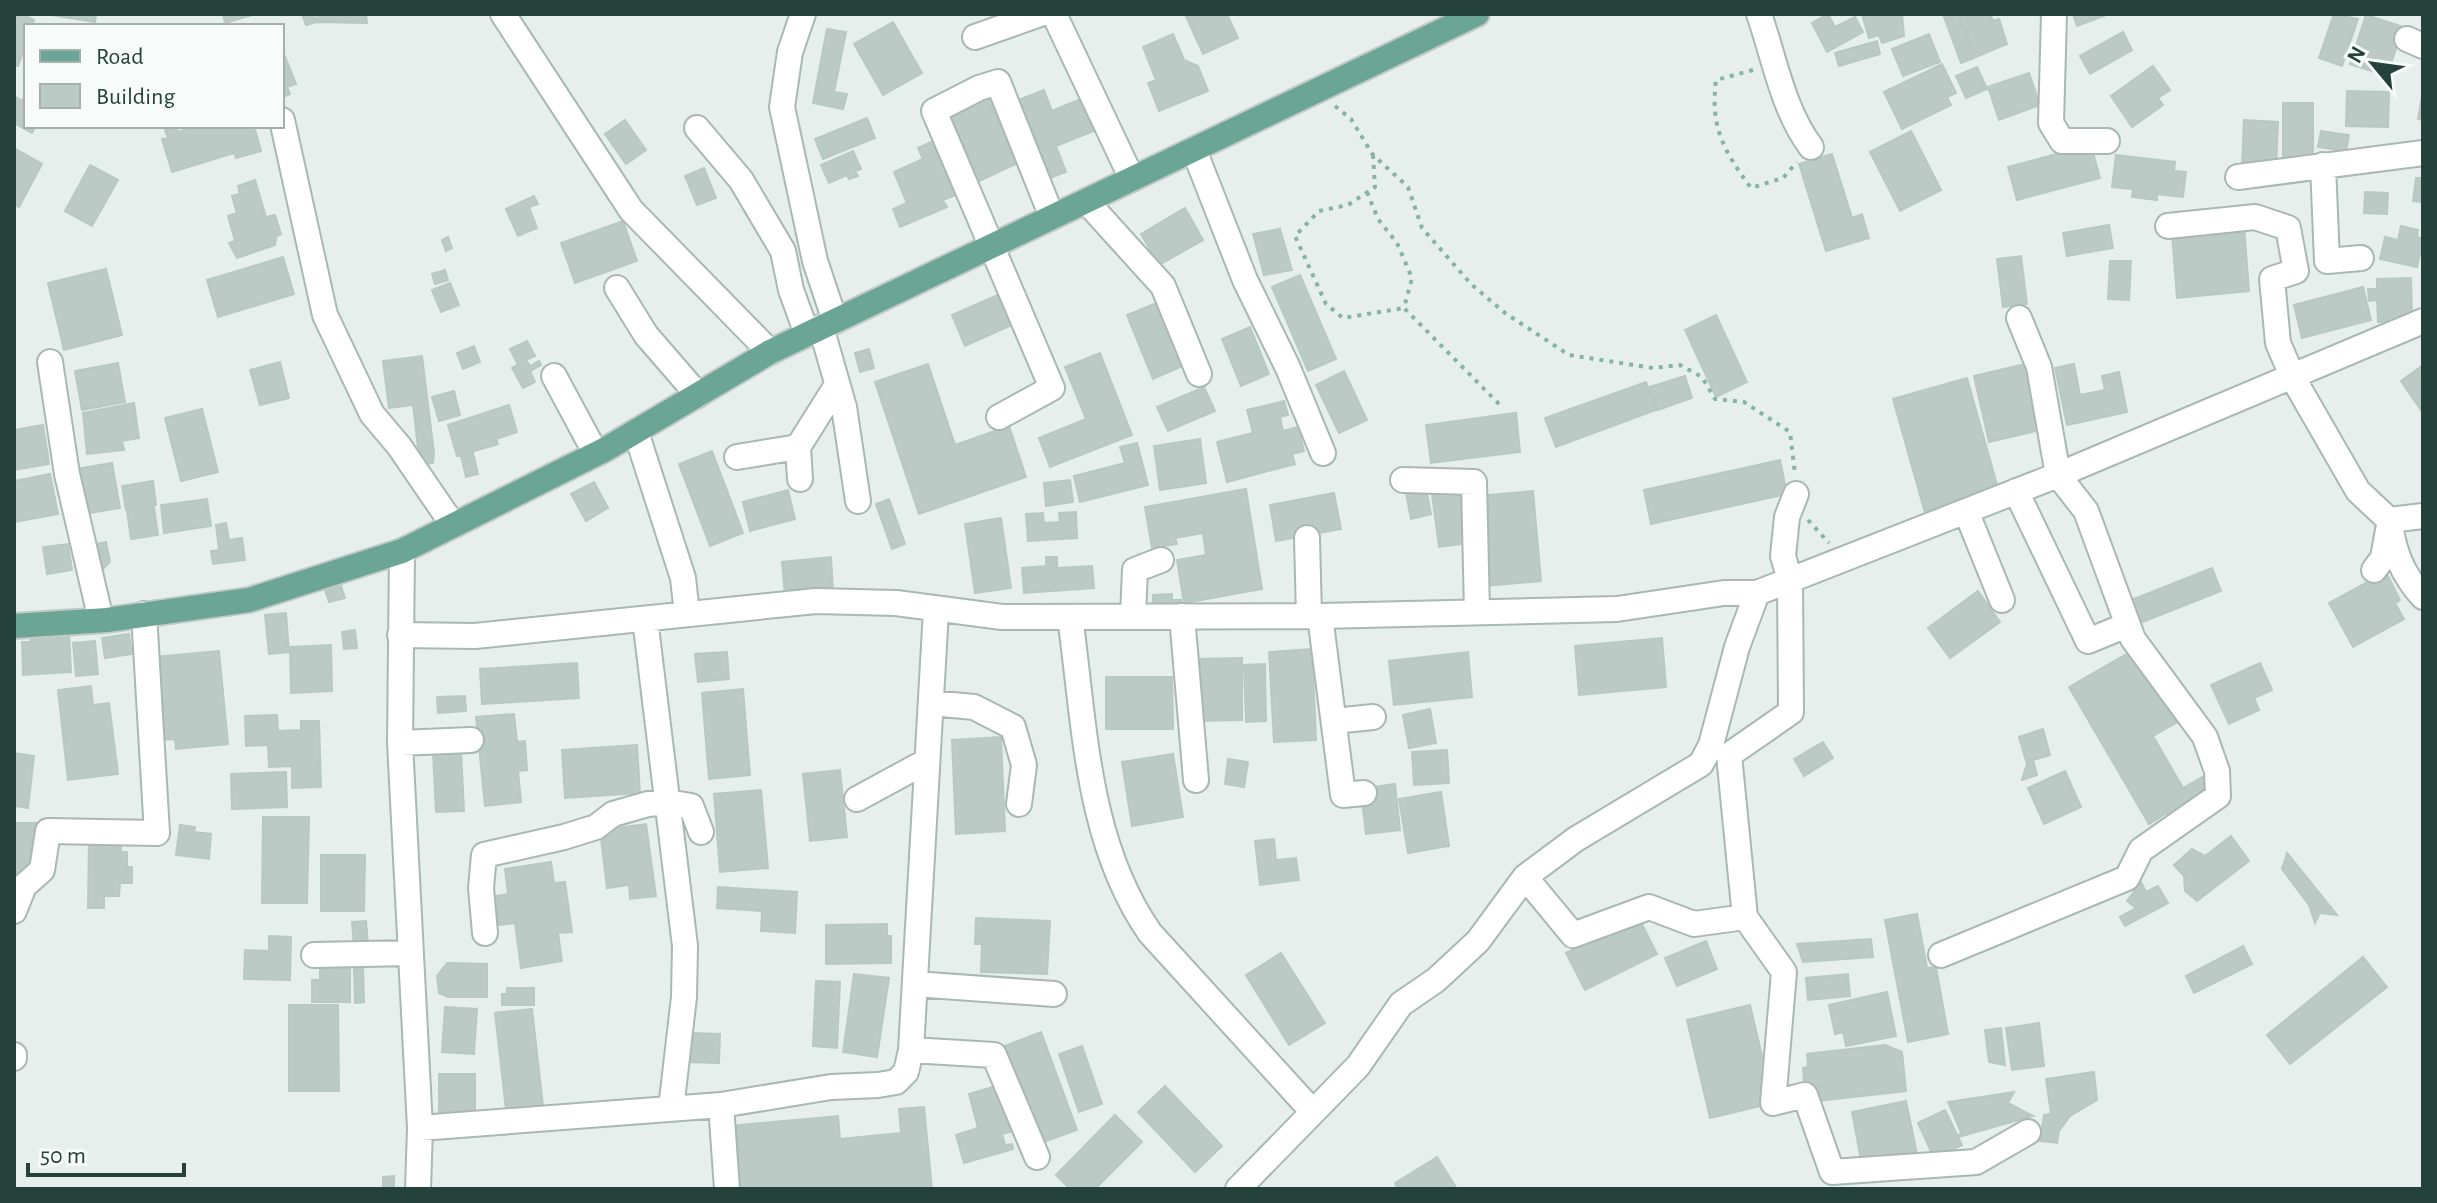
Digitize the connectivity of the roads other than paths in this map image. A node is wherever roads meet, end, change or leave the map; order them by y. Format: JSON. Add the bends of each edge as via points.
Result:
{"nodes":[{"id":1,"x":503,"y":14,"type":"edge"},
{"id":2,"x":803,"y":14,"type":"edge"},
{"id":3,"x":1040,"y":14,"type":"edge"},
{"id":4,"x":1054,"y":14,"type":"edge"},
{"id":5,"x":1477,"y":14,"type":"edge"},
{"id":6,"x":1759,"y":14,"type":"edge"},
{"id":7,"x":2054,"y":14,"type":"edge"},
{"id":8,"x":1442,"y":22,"type":"edge"},
{"id":9,"x":975,"y":37,"type":"dead end"},
{"id":10,"x":284,"y":128,"type":"edge"},
{"id":11,"x":697,"y":128,"type":"dead end"},
{"id":12,"x":2107,"y":141,"type":"dead end"},
{"id":13,"x":1811,"y":147,"type":"road end"},
{"id":14,"x":1194,"y":150,"type":"junction"},
{"id":15,"x":2423,"y":153,"type":"edge"},
{"id":16,"x":2323,"y":165,"type":"junction"},
{"id":17,"x":2238,"y":177,"type":"dead end"},
{"id":18,"x":1132,"y":179,"type":"junction"},
{"id":19,"x":1086,"y":201,"type":"junction"},
{"id":20,"x":1052,"y":217,"type":"junction"},
{"id":21,"x":2168,"y":226,"type":"dead end"},
{"id":22,"x":989,"y":247,"type":"junction"},
{"id":23,"x":2361,"y":258,"type":"dead end"},
{"id":24,"x":617,"y":288,"type":"dead end"},
{"id":25,"x":2019,"y":318,"type":"dead end"},
{"id":26,"x":2423,"y":321,"type":"edge"},
{"id":27,"x":821,"y":327,"type":"junction"},
{"id":28,"x":770,"y":352,"type":"junction"},
{"id":29,"x":50,"y":362,"type":"dead end"},
{"id":30,"x":1199,"y":374,"type":"dead end"},
{"id":31,"x":554,"y":376,"type":"dead end"},
{"id":32,"x":2293,"y":378,"type":"junction"},
{"id":33,"x":837,"y":385,"type":"junction"},
{"id":34,"x":698,"y":395,"type":"junction"},
{"id":35,"x":999,"y":417,"type":"dead end"},
{"id":36,"x":636,"y":432,"type":"junction"},
{"id":37,"x":798,"y":447,"type":"junction"},
{"id":38,"x":1323,"y":453,"type":"dead end"},
{"id":39,"x":596,"y":454,"type":"junction"},
{"id":40,"x":737,"y":457,"type":"dead end"},
{"id":41,"x":2058,"y":475,"type":"junction"},
{"id":42,"x":800,"y":479,"type":"dead end"},
{"id":43,"x":1403,"y":480,"type":"dead end"},
{"id":44,"x":2016,"y":491,"type":"junction"},
{"id":45,"x":1796,"y":494,"type":"road end"},
{"id":46,"x":858,"y":501,"type":"dead end"},
{"id":47,"x":1966,"y":511,"type":"junction"},
{"id":48,"x":2423,"y":516,"type":"edge"},
{"id":49,"x":2389,"y":520,"type":"junction"},
{"id":50,"x":453,"y":525,"type":"junction"},
{"id":51,"x":1307,"y":538,"type":"dead end"},
{"id":52,"x":402,"y":551,"type":"junction"},
{"id":53,"x":1161,"y":560,"type":"dead end"},
{"id":54,"x":2374,"y":570,"type":"dead end"},
{"id":55,"x":1790,"y":580,"type":"junction"},
{"id":56,"x":1757,"y":593,"type":"junction"},
{"id":57,"x":2423,"y":597,"type":"edge"},
{"id":58,"x":2002,"y":600,"type":"dead end"},
{"id":59,"x":936,"y":610,"type":"junction"},
{"id":60,"x":1477,"y":612,"type":"junction"},
{"id":61,"x":144,"y":614,"type":"junction"},
{"id":62,"x":687,"y":614,"type":"junction"},
{"id":63,"x":1133,"y":616,"type":"junction"},
{"id":64,"x":1182,"y":616,"type":"junction"},
{"id":65,"x":1314,"y":616,"type":"junction"},
{"id":66,"x":1070,"y":617,"type":"junction"},
{"id":67,"x":645,"y":619,"type":"junction"},
{"id":68,"x":101,"y":620,"type":"junction"},
{"id":69,"x":2127,"y":625,"type":"junction"},
{"id":70,"x":14,"y":626,"type":"edge"},
{"id":71,"x":400,"y":635,"type":"junction"},
{"id":72,"x":931,"y":703,"type":"junction"},
{"id":73,"x":1373,"y":717,"type":"dead end"},
{"id":74,"x":1334,"y":721,"type":"junction"},
{"id":75,"x":471,"y":740,"type":"dead end"},
{"id":76,"x":400,"y":743,"type":"junction"},
{"id":77,"x":927,"y":761,"type":"junction"},
{"id":78,"x":1196,"y":780,"type":"dead end"},
{"id":79,"x":1364,"y":793,"type":"dead end"},
{"id":80,"x":857,"y":799,"type":"dead end"},
{"id":81,"x":667,"y":802,"type":"junction"},
{"id":82,"x":1019,"y":804,"type":"dead end"},
{"id":83,"x":701,"y":832,"type":"dead end"},
{"id":84,"x":1525,"y":877,"type":"junction"},
{"id":85,"x":14,"y":911,"type":"edge"},
{"id":86,"x":1745,"y":917,"type":"junction"},
{"id":87,"x":485,"y":933,"type":"dead end"},
{"id":88,"x":411,"y":953,"type":"junction"},
{"id":89,"x":314,"y":955,"type":"dead end"},
{"id":90,"x":1941,"y":955,"type":"dead end"},
{"id":91,"x":915,"y":984,"type":"junction"},
{"id":92,"x":1054,"y":994,"type":"dead end"},
{"id":93,"x":911,"y":1050,"type":"junction"},
{"id":94,"x":721,"y":1105,"type":"junction"},
{"id":95,"x":671,"y":1109,"type":"junction"},
{"id":96,"x":1313,"y":1112,"type":"junction"},
{"id":97,"x":420,"y":1128,"type":"junction"},
{"id":98,"x":2028,"y":1132,"type":"dead end"},
{"id":99,"x":1037,"y":1157,"type":"dead end"},
{"id":100,"x":418,"y":1189,"type":"edge"},
{"id":101,"x":727,"y":1189,"type":"edge"},
{"id":102,"x":1238,"y":1189,"type":"edge"}],
"edges":[{"from":1,"to":28,"type":"street","via":[[631,210]]},
{"from":2,"to":27,"type":"street","via":[[790,52],[782,107],[815,261]]},
{"from":3,"to":9,"type":"street"},
{"from":4,"to":18,"type":"street"},
{"from":5,"to":8,"type":"main road"},
{"from":6,"to":13,"type":"street","via":[[1802,135]]},
{"from":7,"to":12,"type":"street","via":[[2051,123],[2062,141]]},
{"from":8,"to":14,"type":"main road","via":[[1321,89]]},
{"from":10,"to":50,"type":"street","via":[[325,315],[372,414]]},
{"from":11,"to":27,"type":"street","via":[[741,180],[783,251],[791,290]]},
{"from":14,"to":18,"type":"main road"},
{"from":14,"to":38,"type":"street"},
{"from":15,"to":16,"type":"street"},
{"from":16,"to":17,"type":"street"},
{"from":16,"to":23,"type":"street","via":[[2327,261]]},
{"from":18,"to":19,"type":"main road"},
{"from":19,"to":20,"type":"main road"},
{"from":19,"to":30,"type":"street","via":[[1163,286]]},
{"from":20,"to":22,"type":"main road"},
{"from":20,"to":22,"type":"street","via":[[998,82],[979,88],[934,111]]},
{"from":21,"to":32,"type":"street","via":[[2255,217],[2288,228],[2296,271],[2272,279],[2272,305],[2278,343]]},
{"from":22,"to":27,"type":"main road"},
{"from":22,"to":35,"type":"street","via":[[1052,388]]},
{"from":24,"to":34,"type":"street","via":[[646,335]]},
{"from":25,"to":41,"type":"street","via":[[2039,367]]},
{"from":26,"to":32,"type":"street"},
{"from":27,"to":28,"type":"main road"},
{"from":27,"to":33,"type":"street"},
{"from":28,"to":34,"type":"main road"},
{"from":29,"to":68,"type":"street","via":[[67,474]]},
{"from":31,"to":39,"type":"street"},
{"from":32,"to":41,"type":"street"},
{"from":32,"to":49,"type":"street","via":[[2358,491]]},
{"from":33,"to":37,"type":"street"},
{"from":33,"to":46,"type":"street"},
{"from":34,"to":36,"type":"main road"},
{"from":36,"to":39,"type":"main road"},
{"from":36,"to":62,"type":"street","via":[[683,578]]},
{"from":37,"to":40,"type":"street"},
{"from":37,"to":42,"type":"street"},
{"from":39,"to":50,"type":"main road"},
{"from":41,"to":44,"type":"street"},
{"from":41,"to":69,"type":"street","via":[[2086,511]]},
{"from":43,"to":60,"type":"street","via":[[1474,482]]},
{"from":44,"to":47,"type":"street"},
{"from":44,"to":69,"type":"street","via":[[2088,641]]},
{"from":45,"to":55,"type":"street","via":[[1784,533]]},
{"from":47,"to":55,"type":"street"},
{"from":47,"to":58,"type":"street"},
{"from":48,"to":49,"type":"street"},
{"from":49,"to":54,"type":"street","via":[[2383,558]]},
{"from":49,"to":57,"type":"street","via":[[2394,552]]},
{"from":50,"to":52,"type":"main road"},
{"from":51,"to":65,"type":"street"},
{"from":52,"to":61,"type":"main road","via":[[249,600]]},
{"from":52,"to":71,"type":"street"},
{"from":53,"to":63,"type":"street","via":[[1135,570]]},
{"from":55,"to":56,"type":"street"},
{"from":55,"to":86,"type":"street","via":[[1791,712],[1729,755]]},
{"from":56,"to":60,"type":"street","via":[[1617,609]]},
{"from":56,"to":84,"type":"street","via":[[1701,764],[1576,839]]},
{"from":59,"to":62,"type":"street","via":[[816,601]]},
{"from":59,"to":66,"type":"street"},
{"from":59,"to":72,"type":"street"},
{"from":60,"to":65,"type":"street"},
{"from":61,"to":68,"type":"main road"},
{"from":61,"to":85,"type":"street","via":[[157,833],[48,831],[42,870],[24,886]]},
{"from":62,"to":67,"type":"street"},
{"from":63,"to":64,"type":"street"},
{"from":63,"to":66,"type":"street"},
{"from":64,"to":65,"type":"street"},
{"from":64,"to":78,"type":"street"},
{"from":65,"to":74,"type":"street"},
{"from":66,"to":96,"type":"street","via":[[1098,819],[1131,905]]},
{"from":67,"to":71,"type":"street","via":[[475,636]]},
{"from":67,"to":81,"type":"street"},
{"from":68,"to":70,"type":"main road"},
{"from":69,"to":90,"type":"street","via":[[2205,737],[2217,771],[2218,796],[2141,850],[2127,878]]},
{"from":71,"to":76,"type":"street"},
{"from":72,"to":77,"type":"street"},
{"from":72,"to":82,"type":"street","via":[[974,707],[1013,727],[1024,765]]},
{"from":73,"to":74,"type":"street"},
{"from":74,"to":79,"type":"street","via":[[1343,795]]},
{"from":75,"to":76,"type":"street"},
{"from":76,"to":88,"type":"street"},
{"from":77,"to":80,"type":"street"},
{"from":77,"to":91,"type":"street"},
{"from":81,"to":83,"type":"street","via":[[691,806]]},
{"from":81,"to":87,"type":"street","via":[[613,814],[596,827],[564,837],[484,855]]},
{"from":81,"to":95,"type":"street","via":[[685,946]]},
{"from":84,"to":86,"type":"street","via":[[1573,935],[1649,907],[1694,924]]},
{"from":84,"to":96,"type":"street","via":[[1478,941],[1401,1004],[1358,1066]]},
{"from":86,"to":98,"type":"street","via":[[1784,972],[1773,1103],[1805,1095],[1832,1172],[1976,1162]]},
{"from":88,"to":89,"type":"street"},
{"from":88,"to":97,"type":"street"},
{"from":91,"to":92,"type":"street"},
{"from":91,"to":93,"type":"street"},
{"from":93,"to":94,"type":"street","via":[[906,1072],[896,1082]]},
{"from":93,"to":99,"type":"street","via":[[994,1055]]},
{"from":94,"to":95,"type":"street"},
{"from":94,"to":101,"type":"street"},
{"from":95,"to":97,"type":"street"},
{"from":96,"to":102,"type":"street"},
{"from":97,"to":100,"type":"street"}]}
